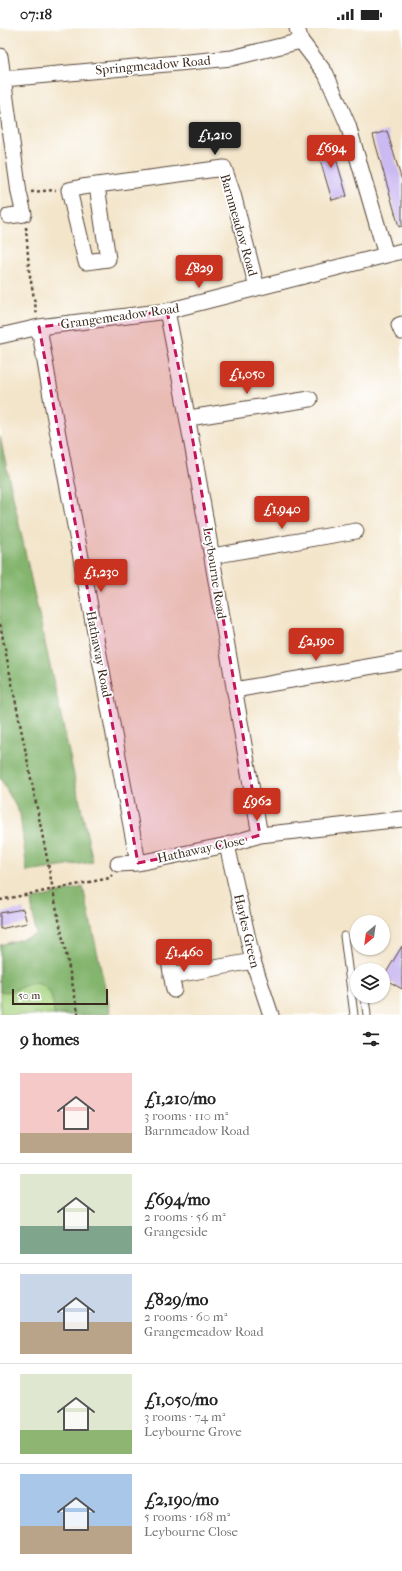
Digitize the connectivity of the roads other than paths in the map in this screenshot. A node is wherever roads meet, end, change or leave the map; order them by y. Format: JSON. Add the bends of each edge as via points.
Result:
{"nodes":[{"id":1,"x":299,"y":34,"type":"edge"},
{"id":2,"x":0,"y":56,"type":"edge"},
{"id":3,"x":4,"y":79,"type":"junction"},
{"id":4,"x":97,"y":186,"type":"junction"},
{"id":5,"x":9,"y":216,"type":"dead end"},
{"id":6,"x":402,"y":251,"type":"edge"},
{"id":7,"x":386,"y":255,"type":"junction"},
{"id":8,"x":257,"y":288,"type":"junction"},
{"id":9,"x":167,"y":311,"type":"junction"},
{"id":10,"x":402,"y":324,"type":"edge"},
{"id":11,"x":39,"y":328,"type":"junction"},
{"id":12,"x":402,"y":332,"type":"edge"},
{"id":13,"x":0,"y":336,"type":"edge"},
{"id":14,"x":310,"y":399,"type":"dead end"},
{"id":15,"x":189,"y":418,"type":"junction"},
{"id":16,"x":356,"y":531,"type":"dead end"},
{"id":17,"x":212,"y":556,"type":"junction"},
{"id":18,"x":402,"y":661,"type":"edge"},
{"id":19,"x":234,"y":690,"type":"junction"},
{"id":20,"x":402,"y":819,"type":"edge"},
{"id":21,"x":260,"y":835,"type":"junction"},
{"id":22,"x":227,"y":846,"type":"junction"},
{"id":23,"x":138,"y":862,"type":"junction"},
{"id":24,"x":118,"y":864,"type":"road end"},
{"id":25,"x":344,"y":936,"type":"dead end"},
{"id":26,"x":169,"y":961,"type":"dead end"},
{"id":27,"x":253,"y":961,"type":"junction"},
{"id":28,"x":366,"y":1003,"type":"edge"},
{"id":29,"x":271,"y":1015,"type":"edge"},
{"id":30,"x":354,"y":1015,"type":"edge"},
{"id":31,"x":367,"y":1015,"type":"edge"}],
"edges":[{"from":1,"to":3,"type":"street","name":"Springmeadow Road","via":[[232,58]]},
{"from":1,"to":7,"type":"street","via":[[326,74],[348,125]]},
{"from":2,"to":3,"type":"street"},
{"from":3,"to":5,"type":"street","via":[[24,214]]},
{"from":4,"to":4,"type":"street","name":"Barnmeadow Road","via":[[69,190],[86,262],[108,259]]},
{"from":4,"to":8,"type":"street","name":"Barnmeadow Road","via":[[224,168]]},
{"from":6,"to":7,"type":"street","name":"Grangemeadow Road"},
{"from":7,"to":8,"type":"street","name":"Grangemeadow Road"},
{"from":8,"to":9,"type":"street","name":"Grangemeadow Road"},
{"from":9,"to":11,"type":"street","name":"Grangemeadow Road"},
{"from":9,"to":15,"type":"street","name":"Leybourne Road"},
{"from":10,"to":12,"type":"street","via":[[399,325]]},
{"from":11,"to":13,"type":"street","name":"Grangemeadow Road"},
{"from":11,"to":23,"type":"street","name":"Hathaway Road"},
{"from":14,"to":15,"type":"street"},
{"from":15,"to":17,"type":"street","name":"Leybourne Road"},
{"from":16,"to":17,"type":"street"},
{"from":17,"to":19,"type":"street","name":"Leybourne Road"},
{"from":18,"to":19,"type":"street"},
{"from":19,"to":21,"type":"street","name":"Leybourne Road"},
{"from":20,"to":21,"type":"street","name":"Hathaway Close"},
{"from":21,"to":22,"type":"street","name":"Hathaway Close"},
{"from":22,"to":23,"type":"street","name":"Hathaway Close"},
{"from":22,"to":27,"type":"street","name":"Hayles Green"},
{"from":23,"to":24,"type":"street","name":"Hathaway Close"},
{"from":25,"to":30,"type":"lane"},
{"from":26,"to":27,"type":"street","via":[[172,983]]},
{"from":27,"to":29,"type":"street","name":"Hayles Green"},
{"from":28,"to":31,"type":"lane"}]}
